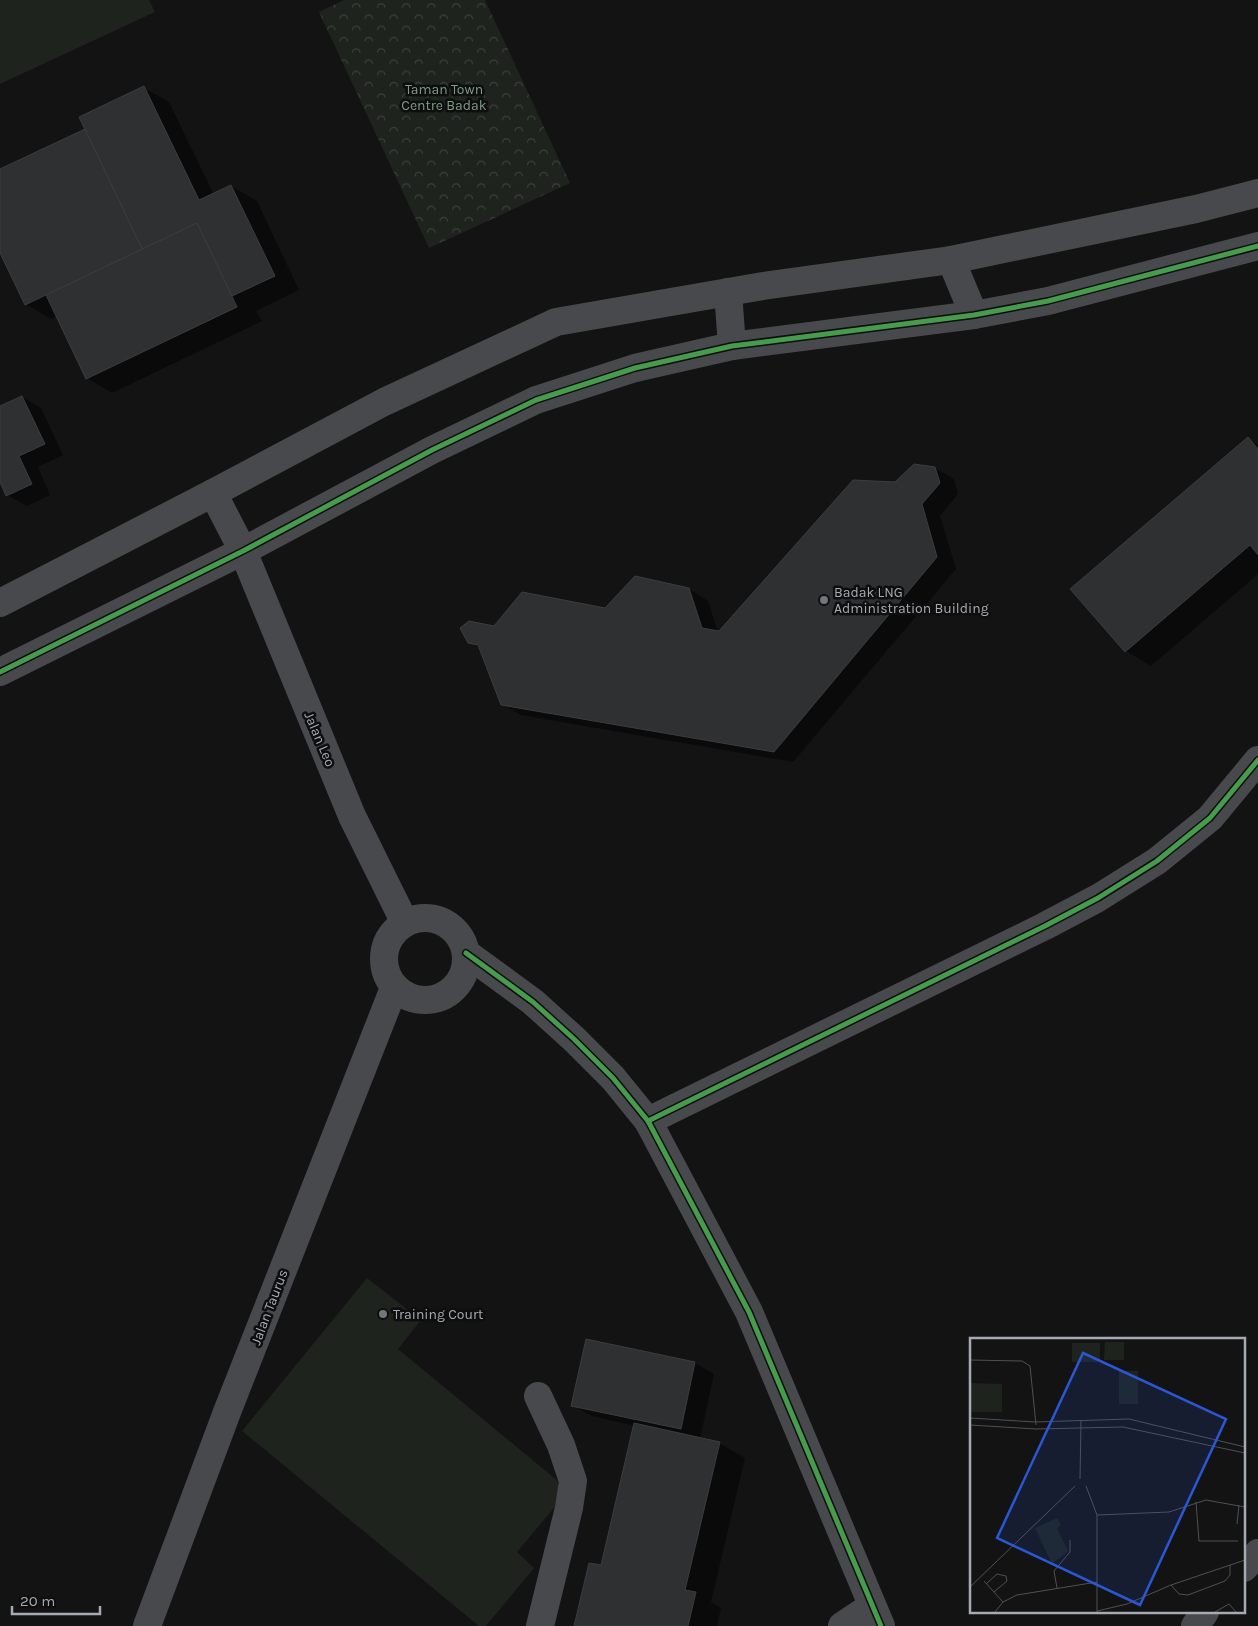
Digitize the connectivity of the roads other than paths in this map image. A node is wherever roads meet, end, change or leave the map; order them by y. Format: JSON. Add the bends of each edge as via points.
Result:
{"nodes":[{"id":1,"x":1258,"y":193,"type":"edge"},
{"id":2,"x":1258,"y":246,"type":"edge"},
{"id":3,"x":951,"y":260,"type":"junction"},
{"id":4,"x":728,"y":292,"type":"junction"},
{"id":5,"x":974,"y":315,"type":"junction"},
{"id":6,"x":732,"y":346,"type":"junction"},
{"id":7,"x":213,"y":493,"type":"junction"},
{"id":8,"x":243,"y":551,"type":"junction"},
{"id":9,"x":0,"y":603,"type":"edge"},
{"id":10,"x":0,"y":672,"type":"edge"},
{"id":11,"x":1258,"y":760,"type":"edge"},
{"id":12,"x":405,"y":923,"type":"junction"},
{"id":13,"x":466,"y":953,"type":"junction"},
{"id":14,"x":394,"y":988,"type":"junction"},
{"id":15,"x":648,"y":1121,"type":"junction"},
{"id":16,"x":538,"y":1396,"type":"dead end"},
{"id":17,"x":1258,"y":1553,"type":"edge"},
{"id":18,"x":1246,"y":1566,"type":"edge"},
{"id":19,"x":1204,"y":1614,"type":"edge"},
{"id":20,"x":876,"y":1616,"type":"edge"},
{"id":21,"x":147,"y":1626,"type":"edge"},
{"id":22,"x":540,"y":1626,"type":"edge"},
{"id":23,"x":842,"y":1626,"type":"edge"},
{"id":24,"x":1195,"y":1626,"type":"edge"}],
"edges":[{"from":1,"to":3,"type":"street"},
{"from":2,"to":5,"type":"street","via":[[1048,301]]},
{"from":3,"to":4,"type":"street"},
{"from":3,"to":5,"type":"street"},
{"from":4,"to":6,"type":"street"},
{"from":4,"to":7,"type":"street","via":[[556,322],[384,402]]},
{"from":5,"to":6,"type":"street"},
{"from":6,"to":8,"type":"street","via":[[635,368],[536,400],[432,450]]},
{"from":7,"to":8,"type":"street","name":"Jalan Leo"},
{"from":7,"to":9,"type":"street"},
{"from":8,"to":10,"type":"street"},
{"from":8,"to":12,"type":"street","name":"Jalan Leo","via":[[352,816]]},
{"from":11,"to":15,"type":"street","via":[[1210,818],[1157,861],[1098,898]]},
{"from":12,"to":13,"type":"street","via":[[431,918],[450,925],[462,940]]},
{"from":12,"to":14,"type":"street","via":[[393,932],[385,946],[386,976]]},
{"from":13,"to":14,"type":"street","via":[[462,979],[443,997],[417,1001]]},
{"from":13,"to":15,"type":"street","via":[[533,1002],[574,1039],[613,1078]]},
{"from":14,"to":21,"type":"street","name":"Jalan Taurus"},
{"from":15,"to":20,"type":"street","via":[[748,1312]]},
{"from":16,"to":22,"type":"street","via":[[574,1481]]},
{"from":17,"to":18,"type":"street"},
{"from":19,"to":24,"type":"street"},
{"from":20,"to":23,"type":"street"}]}
